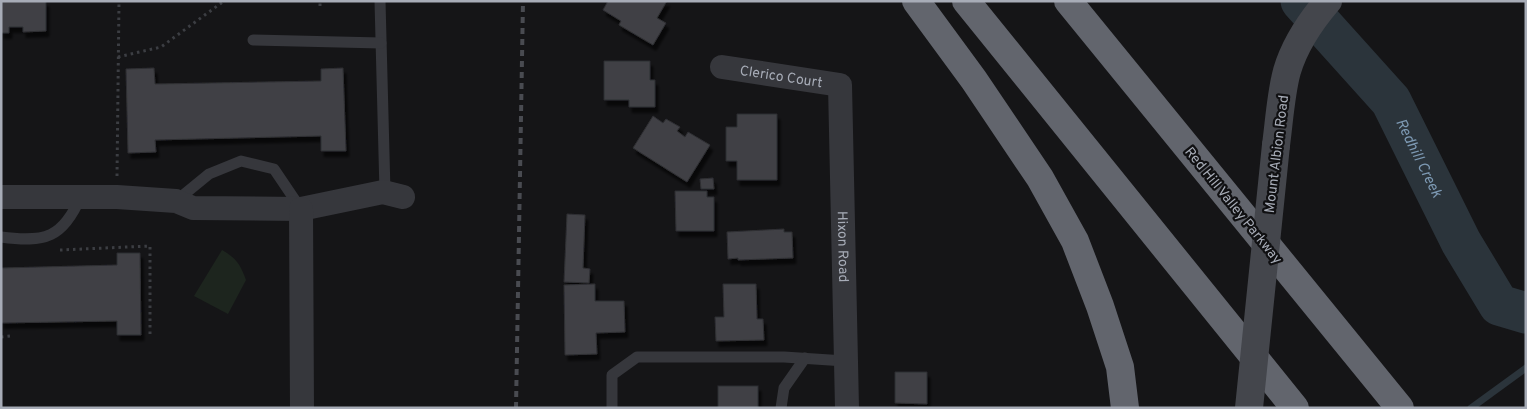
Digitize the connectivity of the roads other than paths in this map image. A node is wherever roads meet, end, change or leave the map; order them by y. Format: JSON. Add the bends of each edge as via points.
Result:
{"nodes":[{"id":1,"x":380,"y":1,"type":"edge"},
{"id":2,"x":916,"y":1,"type":"edge"},
{"id":3,"x":966,"y":1,"type":"edge"},
{"id":4,"x":1068,"y":1,"type":"edge"},
{"id":5,"x":1328,"y":1,"type":"edge"},
{"id":6,"x":253,"y":40,"type":"dead end"},
{"id":7,"x":381,"y":43,"type":"junction"},
{"id":8,"x":722,"y":68,"type":"dead end"},
{"id":9,"x":840,"y":85,"type":"joint"},
{"id":10,"x":394,"y":195,"type":"joint"},
{"id":11,"x":81,"y":196,"type":"junction"},
{"id":12,"x":1,"y":197,"type":"edge"},
{"id":13,"x":176,"y":201,"type":"junction"},
{"id":14,"x":301,"y":208,"type":"junction"},
{"id":15,"x":1,"y":237,"type":"edge"},
{"id":16,"x":805,"y":358,"type":"junction"},
{"id":17,"x":845,"y":361,"type":"junction"},
{"id":18,"x":302,"y":408,"type":"edge"},
{"id":19,"x":612,"y":408,"type":"edge"},
{"id":20,"x":781,"y":408,"type":"edge"},
{"id":21,"x":847,"y":408,"type":"edge"},
{"id":22,"x":1125,"y":408,"type":"edge"},
{"id":23,"x":1249,"y":408,"type":"edge"},
{"id":24,"x":1295,"y":408,"type":"edge"},
{"id":25,"x":1400,"y":408,"type":"edge"}],
"edges":[{"from":1,"to":7,"type":"lane"},
{"from":2,"to":22,"type":"highway","via":[[1040,178],[1075,241],[1120,367]]},
{"from":3,"to":24,"type":"highway"},
{"from":4,"to":25,"type":"highway","name":"Red Hill Valley Parkway"},
{"from":5,"to":23,"type":"street","name":"Mount Albion Road","bridge":true,"via":[[1296,45],[1286,73]]},
{"from":6,"to":7,"type":"lane"},
{"from":7,"to":10,"type":"lane"},
{"from":8,"to":9,"type":"street","name":"Clerico Court"},
{"from":9,"to":17,"type":"street","name":"Hixon Road"},
{"from":10,"to":14,"type":"street"},
{"from":11,"to":12,"type":"street"},
{"from":11,"to":13,"type":"street"},
{"from":11,"to":15,"type":"lane","via":[[73,216],[53,235],[25,240]]},
{"from":13,"to":14,"type":"street","via":[[193,208]]},
{"from":13,"to":14,"type":"lane","via":[[209,174],[241,161],[274,169]]},
{"from":14,"to":18,"type":"street"},
{"from":16,"to":17,"type":"lane"},
{"from":16,"to":19,"type":"lane","via":[[637,357],[612,375]]},
{"from":16,"to":20,"type":"lane","via":[[784,388]]},
{"from":17,"to":21,"type":"street","name":"Hixon Road"}]}
